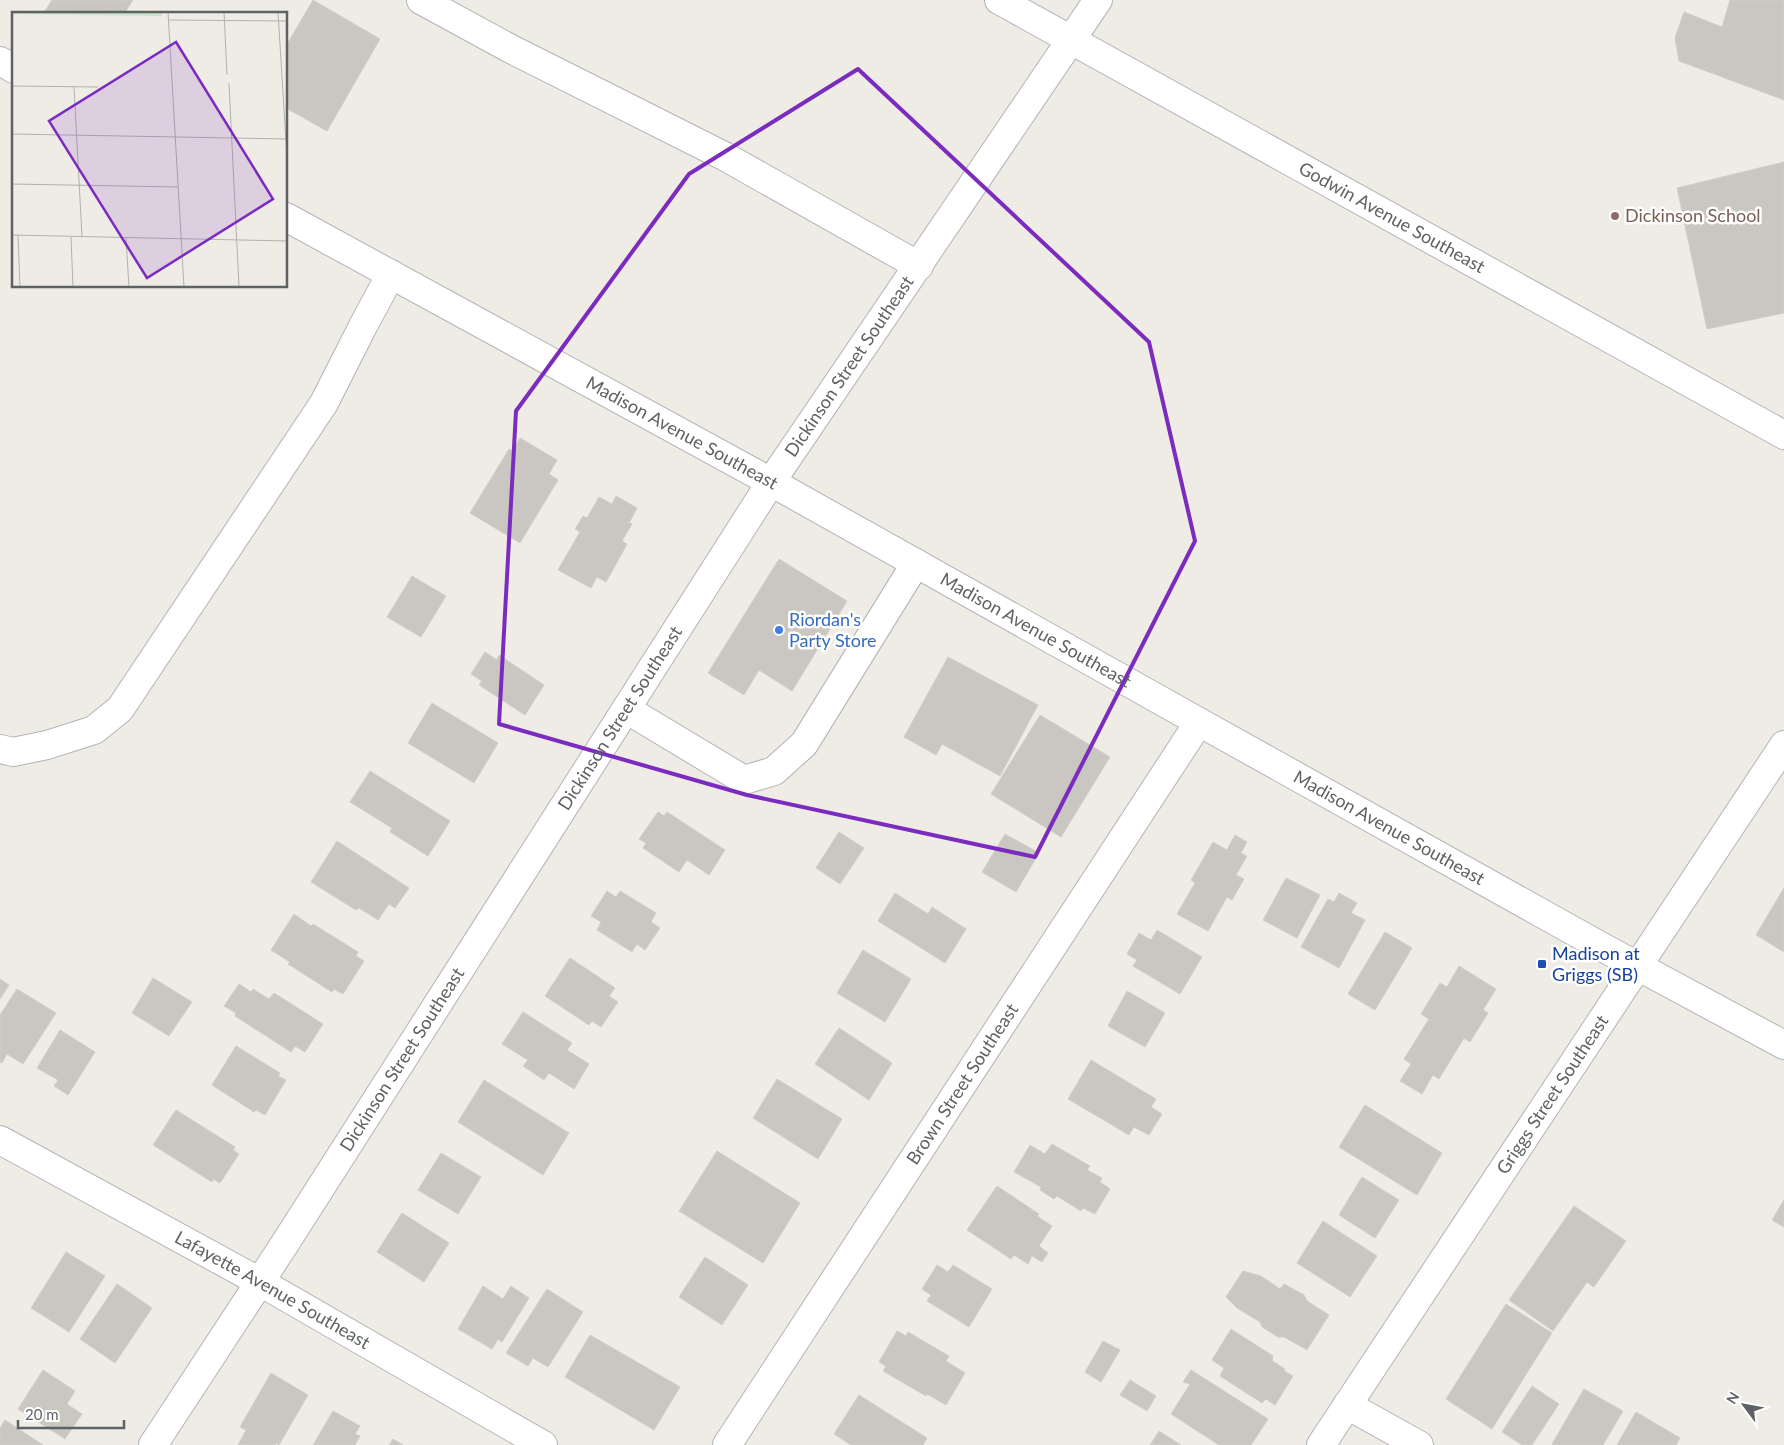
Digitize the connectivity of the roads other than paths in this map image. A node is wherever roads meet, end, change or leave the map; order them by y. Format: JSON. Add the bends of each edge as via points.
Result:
{"nodes":[{"id":1,"x":421,"y":0,"type":"edge"},
{"id":2,"x":998,"y":0,"type":"edge"},
{"id":3,"x":1098,"y":0,"type":"edge"},
{"id":4,"x":1071,"y":42,"type":"junction"},
{"id":5,"x":0,"y":61,"type":"edge"},
{"id":6,"x":12,"y":67,"type":"edge"},
{"id":7,"x":288,"y":218,"type":"edge"},
{"id":8,"x":919,"y":266,"type":"junction"},
{"id":9,"x":391,"y":274,"type":"junction"},
{"id":10,"x":1784,"y":435,"type":"edge"},
{"id":11,"x":771,"y":482,"type":"junction"},
{"id":12,"x":916,"y":563,"type":"junction"},
{"id":13,"x":626,"y":709,"type":"junction"},
{"id":14,"x":1198,"y":722,"type":"junction"},
{"id":15,"x":1784,"y":746,"type":"edge"},
{"id":16,"x":0,"y":749,"type":"edge"},
{"id":17,"x":1639,"y":967,"type":"junction"},
{"id":18,"x":1784,"y":1046,"type":"edge"},
{"id":19,"x":0,"y":1140,"type":"edge"},
{"id":20,"x":260,"y":1282,"type":"junction"},
{"id":21,"x":1347,"y":1405,"type":"junction"},
{"id":22,"x":152,"y":1445,"type":"edge"},
{"id":23,"x":543,"y":1445,"type":"edge"},
{"id":24,"x":727,"y":1445,"type":"edge"},
{"id":25,"x":1321,"y":1445,"type":"edge"},
{"id":26,"x":1419,"y":1445,"type":"edge"}],
"edges":[{"from":1,"to":8,"type":"street","via":[[724,156]]},
{"from":2,"to":4,"type":"street","name":"Godwin Avenue Southeast"},
{"from":3,"to":4,"type":"street","name":"Dickinson Street Southeast"},
{"from":4,"to":8,"type":"street","name":"Dickinson Street Southeast"},
{"from":4,"to":10,"type":"street","name":"Godwin Avenue Southeast"},
{"from":5,"to":6,"type":"street"},
{"from":7,"to":9,"type":"street","name":"Madison Avenue Southeast"},
{"from":8,"to":11,"type":"street","name":"Dickinson Street Southeast"},
{"from":9,"to":11,"type":"street","name":"Madison Avenue Southeast"},
{"from":9,"to":16,"type":"street","via":[[324,403],[120,709],[94,730],[13,752]]},
{"from":11,"to":12,"type":"street","name":"Madison Avenue Southeast"},
{"from":11,"to":13,"type":"street","name":"Dickinson Street Southeast"},
{"from":12,"to":13,"type":"street","via":[[804,744],[774,771],[744,780]]},
{"from":12,"to":14,"type":"street","name":"Madison Avenue Southeast"},
{"from":13,"to":20,"type":"street","name":"Dickinson Street Southeast"},
{"from":14,"to":17,"type":"street","name":"Madison Avenue Southeast"},
{"from":14,"to":24,"type":"street","name":"Brown Street Southeast"},
{"from":15,"to":17,"type":"street","name":"Griggs Street Southeast"},
{"from":17,"to":18,"type":"street","name":"Madison Avenue Southeast"},
{"from":17,"to":21,"type":"street","name":"Griggs Street Southeast"},
{"from":19,"to":20,"type":"street","name":"Lafayette Avenue Southeast"},
{"from":20,"to":22,"type":"street","name":"Dickinson Street Southeast"},
{"from":20,"to":23,"type":"street","name":"Lafayette Avenue Southeast"},
{"from":21,"to":25,"type":"street","name":"Griggs Street Southeast"},
{"from":21,"to":26,"type":"street"}]}
